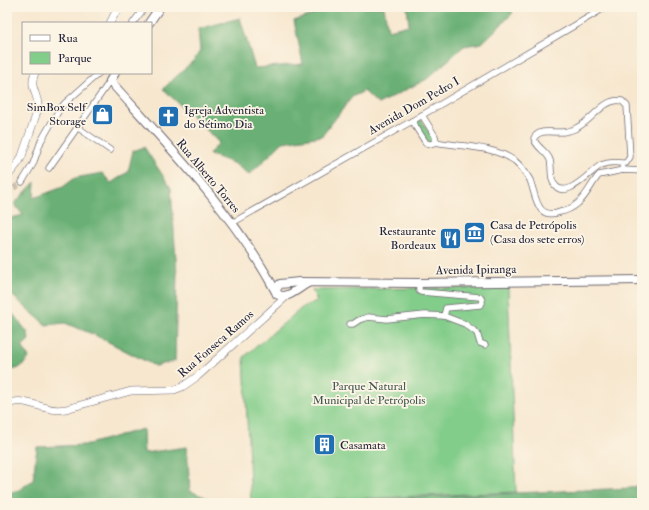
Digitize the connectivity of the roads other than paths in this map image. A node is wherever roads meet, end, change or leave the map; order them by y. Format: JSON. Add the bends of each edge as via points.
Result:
{"nodes":[{"id":1,"x":122,"y":7,"type":"edge"},
{"id":2,"x":145,"y":7,"type":"edge"},
{"id":3,"x":160,"y":7,"type":"edge"},
{"id":4,"x":606,"y":7,"type":"edge"},
{"id":5,"x":110,"y":22,"type":"edge"},
{"id":6,"x":134,"y":22,"type":"edge"},
{"id":7,"x":150,"y":22,"type":"edge"},
{"id":8,"x":35,"y":74,"type":"edge"},
{"id":9,"x":98,"y":74,"type":"edge"},
{"id":10,"x":114,"y":74,"type":"edge"},
{"id":11,"x":110,"y":80,"type":"junction"},
{"id":12,"x":422,"y":114,"type":"junction"},
{"id":13,"x":412,"y":121,"type":"junction"},
{"id":14,"x":77,"y":127,"type":"junction"},
{"id":15,"x":435,"y":142,"type":"junction"},
{"id":16,"x":110,"y":150,"type":"dead end"},
{"id":17,"x":622,"y":163,"type":"junction"},
{"id":18,"x":49,"y":168,"type":"dead end"},
{"id":19,"x":623,"y":170,"type":"junction"},
{"id":20,"x":642,"y":171,"type":"edge"},
{"id":21,"x":7,"y":177,"type":"edge"},
{"id":22,"x":22,"y":182,"type":"tunnel mouth"},
{"id":23,"x":232,"y":223,"type":"junction"},
{"id":24,"x":266,"y":274,"type":"junction"},
{"id":25,"x":642,"y":280,"type":"edge"},
{"id":26,"x":310,"y":282,"type":"junction"},
{"id":27,"x":284,"y":283,"type":"junction"},
{"id":28,"x":419,"y":283,"type":"junction"},
{"id":29,"x":277,"y":294,"type":"junction"},
{"id":30,"x":288,"y":295,"type":"junction"},
{"id":31,"x":274,"y":308,"type":"junction"},
{"id":32,"x":444,"y":316,"type":"junction"},
{"id":33,"x":350,"y":324,"type":"dead end"},
{"id":34,"x":485,"y":345,"type":"dead end"},
{"id":35,"x":7,"y":406,"type":"edge"}],
"edges":[{"from":1,"to":5,"type":"street"},
{"from":2,"to":6,"type":"street"},
{"from":3,"to":7,"type":"main road"},
{"from":4,"to":12,"type":"street","name":"Avenida Dom Pedro I"},
{"from":8,"to":21,"type":"street","via":[[32,82],[38,103],[37,114],[22,156]]},
{"from":9,"to":22,"type":"street","via":[[59,110]]},
{"from":10,"to":11,"type":"main road"},
{"from":11,"to":14,"type":"street"},
{"from":11,"to":23,"type":"main road","name":"Rua Alberto Torres"},
{"from":12,"to":13,"type":"street","name":"Avenida Dom Pedro I"},
{"from":12,"to":15,"type":"street","via":[[435,136]]},
{"from":13,"to":15,"type":"street","via":[[426,143]]},
{"from":13,"to":23,"type":"street","name":"Avenida Dom Pedro I"},
{"from":14,"to":16,"type":"street"},
{"from":14,"to":18,"type":"street"},
{"from":15,"to":19,"type":"street","via":[[482,148],[516,162],[530,180],[541,210],[550,214],[557,214],[576,204],[586,195],[599,175]]},
{"from":17,"to":17,"type":"street","via":[[611,162],[602,165],[578,184],[562,189],[553,182],[550,158],[534,138],[537,134],[545,132],[563,132],[577,128],[609,103],[622,101],[626,106],[630,157],[626,163]]},
{"from":17,"to":19,"type":"street"},
{"from":19,"to":20,"type":"street"},
{"from":23,"to":24,"type":"main road","name":"Rua Alberto Torres"},
{"from":24,"to":27,"type":"main road","name":"Rua Alberto Torres"},
{"from":24,"to":29,"type":"main road","name":"Rua Alberto Torres"},
{"from":25,"to":28,"type":"main road","name":"Avenida Ipiranga"},
{"from":26,"to":27,"type":"main road","name":"Avenida Ipiranga"},
{"from":26,"to":28,"type":"main road","name":"Avenida Ipiranga"},
{"from":26,"to":30,"type":"main road"},
{"from":27,"to":29,"type":"main road","via":[[278,285]]},
{"from":27,"to":30,"type":"main road","via":[[290,287]]},
{"from":28,"to":32,"type":"street","via":[[421,292],[476,296],[482,300],[480,305],[446,308]]},
{"from":29,"to":30,"type":"main road","via":[[282,297]]},
{"from":29,"to":31,"type":"street"},
{"from":30,"to":31,"type":"street","name":"Rua Fonseca Ramos"},
{"from":31,"to":35,"type":"street","name":"Rua Fonseca Ramos","via":[[198,376],[182,387],[166,391],[131,391],[66,409],[55,410],[21,401]]},
{"from":32,"to":33,"type":"street","via":[[368,318]]},
{"from":32,"to":34,"type":"street","via":[[465,324],[477,333],[480,343]]}]}
